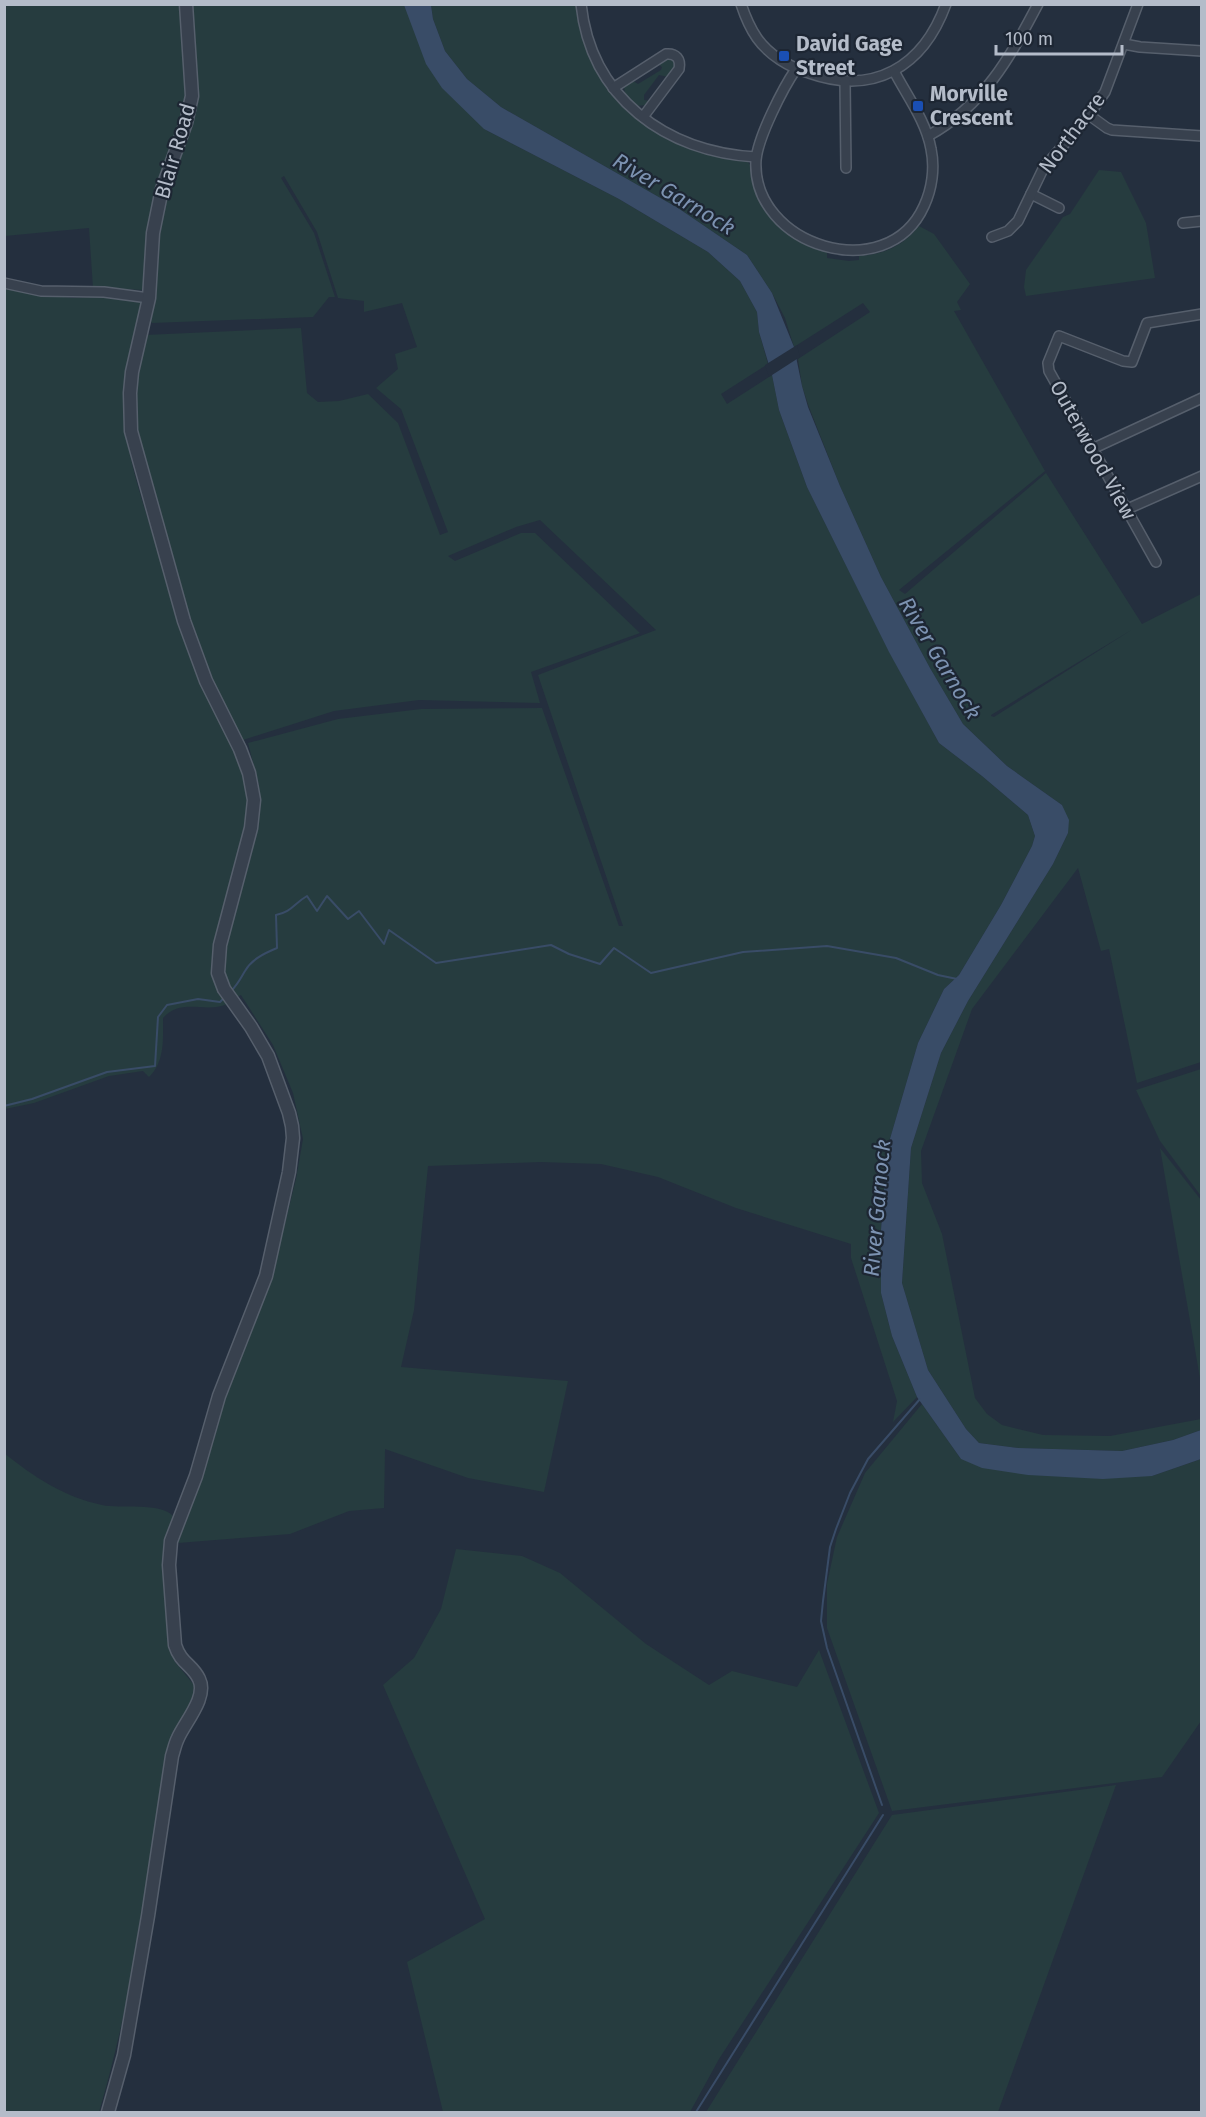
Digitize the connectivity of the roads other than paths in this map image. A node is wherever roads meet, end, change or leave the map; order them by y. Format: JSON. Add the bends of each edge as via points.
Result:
{"nodes":[{"id":1,"x":186,"y":4,"type":"edge"},
{"id":2,"x":580,"y":4,"type":"edge"},
{"id":3,"x":741,"y":4,"type":"edge"},
{"id":4,"x":946,"y":4,"type":"edge"},
{"id":5,"x":1038,"y":4,"type":"edge"},
{"id":6,"x":1138,"y":4,"type":"edge"},
{"id":7,"x":1124,"y":44,"type":"junction"},
{"id":8,"x":1202,"y":51,"type":"edge"},
{"id":9,"x":796,"y":69,"type":"junction"},
{"id":10,"x":894,"y":71,"type":"junction"},
{"id":11,"x":845,"y":82,"type":"junction"},
{"id":12,"x":613,"y":88,"type":"junction"},
{"id":13,"x":1089,"y":115,"type":"junction"},
{"id":14,"x":643,"y":117,"type":"junction"},
{"id":15,"x":928,"y":136,"type":"junction"},
{"id":16,"x":1202,"y":136,"type":"edge"},
{"id":17,"x":756,"y":157,"type":"junction"},
{"id":18,"x":846,"y":168,"type":"dead end"},
{"id":19,"x":1030,"y":194,"type":"junction"},
{"id":20,"x":1059,"y":208,"type":"dead end"},
{"id":21,"x":1202,"y":221,"type":"edge"},
{"id":22,"x":1183,"y":223,"type":"dead end"},
{"id":23,"x":992,"y":237,"type":"dead end"},
{"id":24,"x":4,"y":283,"type":"edge"},
{"id":25,"x":149,"y":298,"type":"junction"},
{"id":26,"x":1202,"y":314,"type":"edge"},
{"id":27,"x":1202,"y":398,"type":"edge"},
{"id":28,"x":1092,"y":449,"type":"junction"},
{"id":29,"x":1202,"y":476,"type":"edge"},
{"id":30,"x":1125,"y":510,"type":"junction"},
{"id":31,"x":1156,"y":561,"type":"dead end"},
{"id":32,"x":108,"y":2112,"type":"edge"}],
"edges":[{"from":1,"to":25,"type":"street","name":"Blair Road","via":[[192,96],[160,200],[153,233]]},
{"from":2,"to":12,"type":"street","via":[[589,44]]},
{"from":3,"to":9,"type":"street","via":[[757,38]]},
{"from":4,"to":10,"type":"street","via":[[927,42]]},
{"from":5,"to":15,"type":"street","via":[[989,86],[964,111]]},
{"from":6,"to":7,"type":"street","name":"Northacre"},
{"from":7,"to":8,"type":"street"},
{"from":7,"to":13,"type":"street","name":"Northacre","via":[[1107,87]]},
{"from":9,"to":11,"type":"street"},
{"from":9,"to":17,"type":"street"},
{"from":10,"to":11,"type":"street","via":[[869,80]]},
{"from":10,"to":15,"type":"street"},
{"from":11,"to":18,"type":"street"},
{"from":12,"to":14,"type":"street"},
{"from":12,"to":14,"type":"street","via":[[666,54],[676,55],[679,69]]},
{"from":13,"to":16,"type":"street","via":[[1107,128]]},
{"from":13,"to":19,"type":"street","name":"Northacre","via":[[1043,169]]},
{"from":14,"to":17,"type":"street","via":[[661,131],[695,147]]},
{"from":15,"to":17,"type":"street","via":[[933,168],[922,211],[908,232],[895,241],[864,250],[827,247],[789,229],[763,195]]},
{"from":19,"to":20,"type":"street","name":"Northacre"},
{"from":19,"to":23,"type":"street","name":"Northacre","via":[[1013,227]]},
{"from":21,"to":22,"type":"street"},
{"from":24,"to":25,"type":"street","via":[[41,291],[104,292]]},
{"from":25,"to":32,"type":"street","name":"Blair Road","via":[[132,372],[131,431],[186,626],[206,681],[245,761],[254,800],[248,844],[218,959],[218,973],[227,994],[268,1056],[292,1126],[292,1149],[266,1276],[219,1396],[169,1549],[175,1645],[179,1656],[201,1680],[201,1688],[172,1756],[124,2055]]},
{"from":26,"to":28,"type":"street","name":"Outerwood View","via":[[1147,323],[1131,362],[1059,336],[1048,363],[1049,371]]},
{"from":27,"to":28,"type":"street"},
{"from":28,"to":30,"type":"street","name":"Outerwood View"},
{"from":29,"to":30,"type":"street"},
{"from":30,"to":31,"type":"street","name":"Outerwood View"}]}
